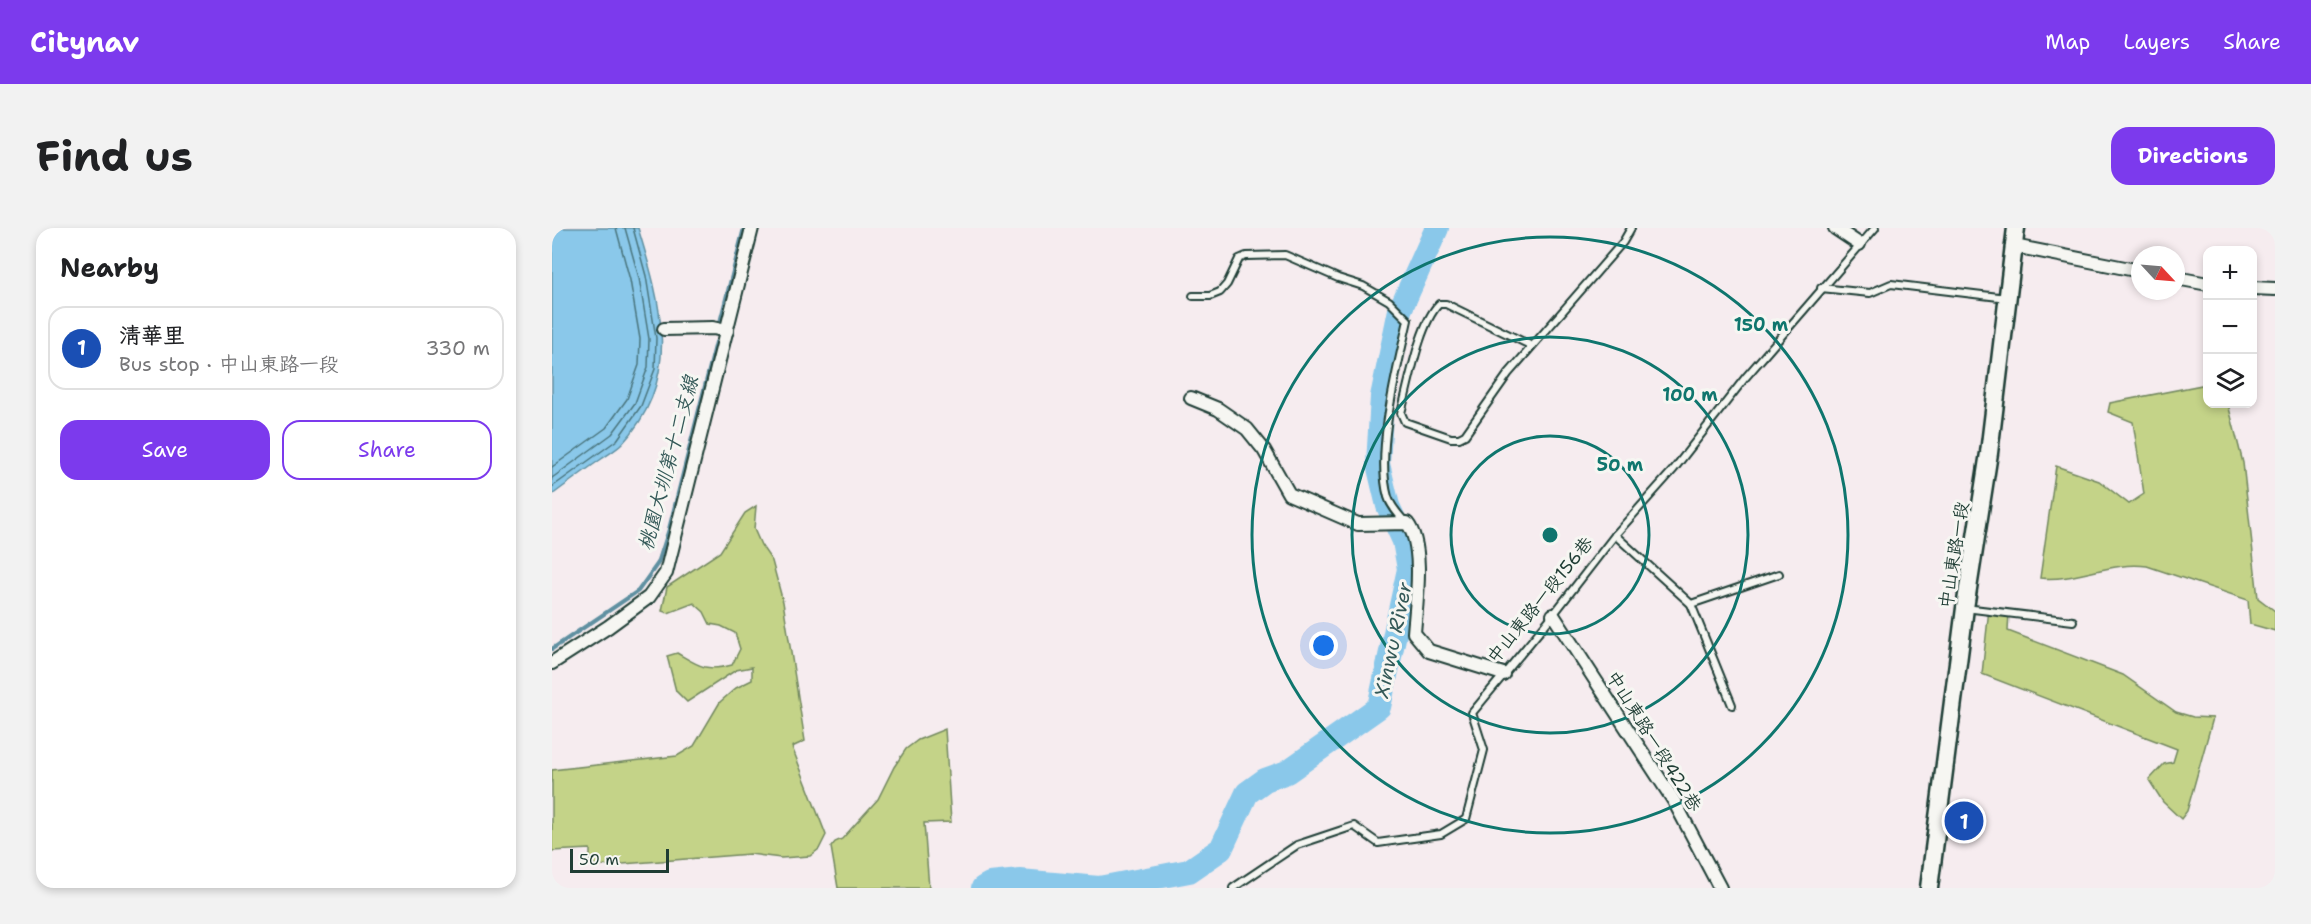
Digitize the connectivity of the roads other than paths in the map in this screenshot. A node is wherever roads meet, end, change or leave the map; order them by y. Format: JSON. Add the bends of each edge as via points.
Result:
{"nodes":[{"id":1,"x":752,"y":228,"type":"edge"},
{"id":2,"x":1631,"y":228,"type":"edge"},
{"id":3,"x":1835,"y":228,"type":"edge"},
{"id":4,"x":1875,"y":228,"type":"edge"},
{"id":5,"x":2016,"y":228,"type":"edge"},
{"id":6,"x":1859,"y":244,"type":"junction"},
{"id":7,"x":2014,"y":246,"type":"junction"},
{"id":8,"x":2131,"y":269,"type":"edge"},
{"id":9,"x":2185,"y":280,"type":"edge"},
{"id":10,"x":2203,"y":283,"type":"edge"},
{"id":11,"x":1821,"y":288,"type":"junction"},
{"id":12,"x":2257,"y":288,"type":"edge"},
{"id":13,"x":2275,"y":289,"type":"edge"},
{"id":14,"x":1193,"y":296,"type":"dead end"},
{"id":15,"x":2007,"y":298,"type":"junction"},
{"id":16,"x":664,"y":329,"type":"dead end"},
{"id":17,"x":727,"y":331,"type":"junction"},
{"id":18,"x":1532,"y":346,"type":"junction"},
{"id":19,"x":1191,"y":398,"type":"dead end"},
{"id":20,"x":1402,"y":523,"type":"junction"},
{"id":21,"x":1615,"y":535,"type":"junction"},
{"id":22,"x":1779,"y":574,"type":"dead end"},
{"id":23,"x":1691,"y":604,"type":"junction"},
{"id":24,"x":1965,"y":608,"type":"junction"},
{"id":25,"x":1553,"y":615,"type":"junction"},
{"id":26,"x":2073,"y":621,"type":"dead end"},
{"id":27,"x":552,"y":663,"type":"edge"},
{"id":28,"x":1503,"y":674,"type":"junction"},
{"id":29,"x":1732,"y":705,"type":"dead end"},
{"id":30,"x":1233,"y":888,"type":"edge"},
{"id":31,"x":1720,"y":888,"type":"edge"},
{"id":32,"x":1929,"y":888,"type":"edge"}],
"edges":[{"from":1,"to":17,"type":"street"},
{"from":2,"to":18,"type":"lane","via":[[1615,252]]},
{"from":3,"to":6,"type":"street"},
{"from":4,"to":6,"type":"lane","name":"中山東路一段156巷"},
{"from":5,"to":7,"type":"main road","name":"中山東路一段"},
{"from":6,"to":11,"type":"lane","name":"中山東路一段156巷"},
{"from":7,"to":8,"type":"street"},
{"from":7,"to":15,"type":"main road","name":"中山東路一段"},
{"from":9,"to":10,"type":"street"},
{"from":11,"to":15,"type":"lane","via":[[1870,293],[1891,284]]},
{"from":11,"to":21,"type":"lane","name":"中山東路一段156巷","via":[[1674,469]]},
{"from":12,"to":13,"type":"street"},
{"from":14,"to":20,"type":"lane","via":[[1220,292],[1239,260],[1246,256],[1285,255],[1363,286],[1389,301],[1408,320],[1390,405],[1385,459],[1389,499]]},
{"from":15,"to":24,"type":"main road","name":"中山東路一段"},
{"from":16,"to":17,"type":"street"},
{"from":17,"to":27,"type":"street","via":[[666,573],[649,597]]},
{"from":18,"to":18,"type":"lane","via":[[1465,435],[1451,438],[1402,418],[1424,331],[1439,304]]},
{"from":19,"to":20,"type":"street","via":[[1218,409],[1247,429],[1289,494],[1358,524]]},
{"from":20,"to":28,"type":"street","via":[[1413,530],[1419,572],[1413,633],[1429,651]]},
{"from":21,"to":23,"type":"lane"},
{"from":21,"to":25,"type":"lane","name":"中山東路一段156巷"},
{"from":22,"to":23,"type":"lane"},
{"from":23,"to":29,"type":"lane"},
{"from":24,"to":26,"type":"lane"},
{"from":24,"to":32,"type":"main road","name":"中山東路一段"},
{"from":25,"to":28,"type":"lane","name":"中山東路一段156巷"},
{"from":25,"to":31,"type":"street","name":"中山東路一段422巷","via":[[1674,801]]},
{"from":28,"to":30,"type":"lane","name":"中山東路一段156巷","via":[[1472,713],[1484,750],[1466,819],[1440,834],[1378,843],[1354,826],[1297,845]]}]}
